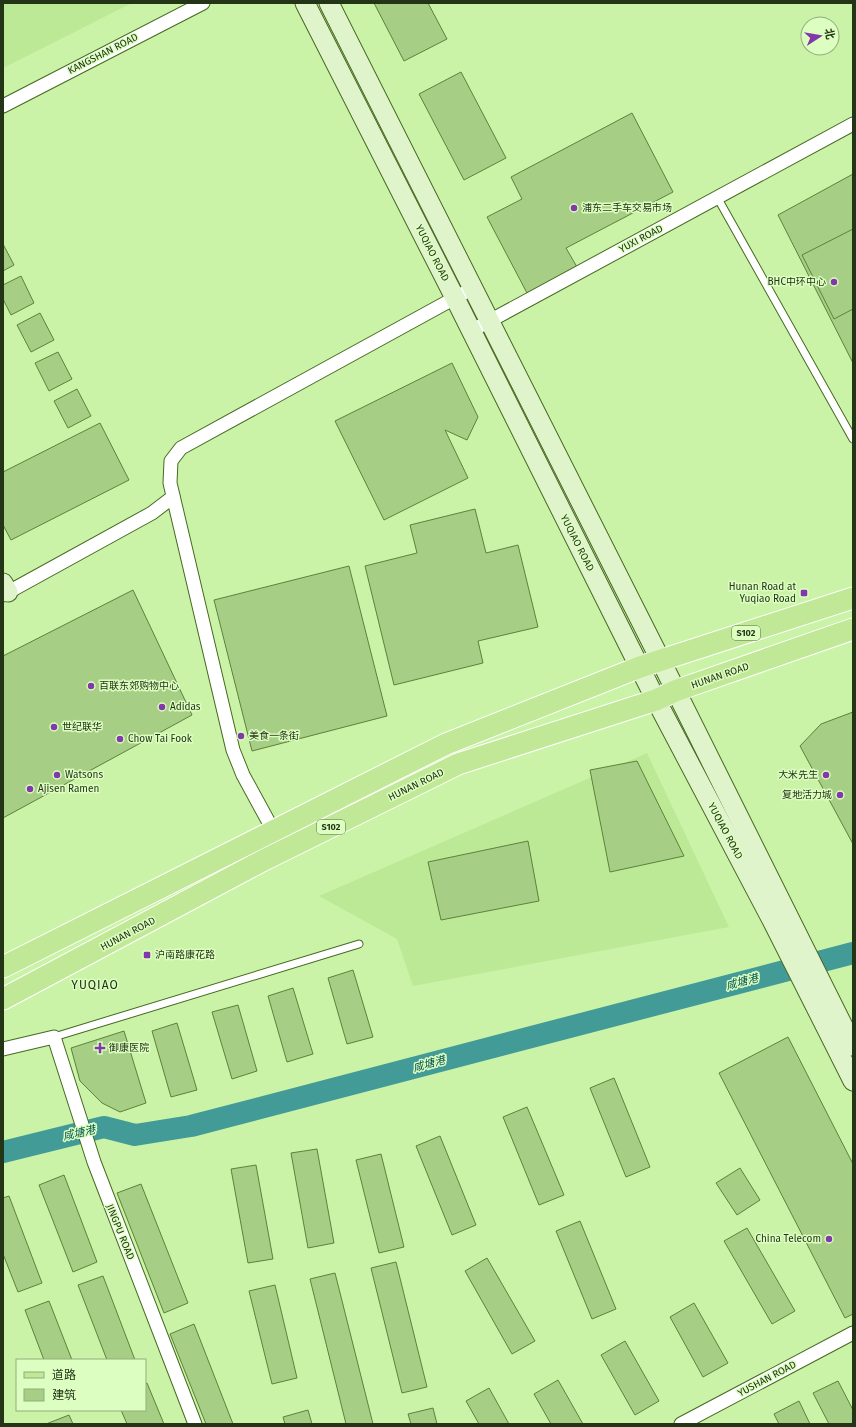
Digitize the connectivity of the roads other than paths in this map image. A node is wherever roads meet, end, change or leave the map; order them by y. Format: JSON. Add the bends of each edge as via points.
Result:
{"nodes":[{"id":1,"x":203,"y":3,"type":"edge"},
{"id":2,"x":304,"y":3,"type":"edge"},
{"id":3,"x":329,"y":3,"type":"edge"},
{"id":4,"x":3,"y":106,"type":"edge"},
{"id":5,"x":853,"y":124,"type":"edge"},
{"id":6,"x":717,"y":197,"type":"junction"},
{"id":7,"x":473,"y":288,"type":"junction"},
{"id":8,"x":455,"y":298,"type":"junction"},
{"id":9,"x":490,"y":320,"type":"junction"},
{"id":10,"x":471,"y":331,"type":"junction"},
{"id":11,"x":853,"y":439,"type":"edge"},
{"id":12,"x":173,"y":497,"type":"junction"},
{"id":13,"x":5,"y":590,"type":"edge"},
{"id":14,"x":853,"y":598,"type":"edge"},
{"id":15,"x":853,"y":629,"type":"edge"},
{"id":16,"x":661,"y":660,"type":"junction"},
{"id":17,"x":640,"y":668,"type":"junction"},
{"id":18,"x":675,"y":691,"type":"junction"},
{"id":19,"x":656,"y":700,"type":"junction"},
{"id":20,"x":274,"y":830,"type":"junction"},
{"id":21,"x":782,"y":921,"type":"junction"},
{"id":22,"x":359,"y":944,"type":"dead end"},
{"id":23,"x":3,"y":967,"type":"edge"},
{"id":24,"x":3,"y":999,"type":"edge"},
{"id":25,"x":826,"y":1009,"type":"junction"},
{"id":26,"x":54,"y":1037,"type":"junction"},
{"id":27,"x":853,"y":1046,"type":"edge"},
{"id":28,"x":3,"y":1049,"type":"edge"},
{"id":29,"x":853,"y":1081,"type":"edge"},
{"id":30,"x":853,"y":1333,"type":"edge"},
{"id":31,"x":195,"y":1424,"type":"edge"},
{"id":32,"x":681,"y":1424,"type":"edge"}],
"edges":[{"from":1,"to":4,"type":"street","name":"KANGSHAN ROAD"},
{"from":2,"to":8,"type":"main road","name":"YUQIAO ROAD"},
{"from":3,"to":7,"type":"main road","name":"YUQIAO ROAD"},
{"from":5,"to":6,"type":"street","name":"YUXI ROAD"},
{"from":6,"to":9,"type":"street","name":"YUXI ROAD"},
{"from":6,"to":11,"type":"lane"},
{"from":7,"to":8,"type":"street"},
{"from":7,"to":9,"type":"main road","name":"YUQIAO ROAD"},
{"from":8,"to":10,"type":"main road","name":"YUQIAO ROAD"},
{"from":8,"to":12,"type":"street","via":[[181,448],[171,461]]},
{"from":9,"to":10,"type":"street","name":"YUXI ROAD"},
{"from":9,"to":16,"type":"main road","name":"YUQIAO ROAD"},
{"from":10,"to":17,"type":"main road","name":"YUQIAO ROAD"},
{"from":12,"to":13,"type":"street","via":[[152,513]]},
{"from":12,"to":20,"type":"street","via":[[233,750],[243,776]]},
{"from":14,"to":16,"type":"main road","number":"S102"},
{"from":15,"to":18,"type":"main road","name":"HUNAN ROAD","number":"S102"},
{"from":16,"to":17,"type":"main road","number":"S102"},
{"from":16,"to":18,"type":"main road","name":"YUQIAO ROAD"},
{"from":17,"to":19,"type":"main road","name":"YUQIAO ROAD"},
{"from":17,"to":20,"type":"main road","number":"S102","via":[[446,744]]},
{"from":18,"to":19,"type":"main road","name":"HUNAN ROAD","number":"S102"},
{"from":18,"to":21,"type":"main road","name":"YUQIAO ROAD"},
{"from":19,"to":21,"type":"main road","name":"YUQIAO ROAD"},
{"from":19,"to":24,"type":"main road","name":"HUNAN ROAD","number":"S102","via":[[458,764],[262,861]]},
{"from":20,"to":23,"type":"main road","number":"S102"},
{"from":21,"to":25,"type":"main road","name":"YUQIAO ROAD"},
{"from":22,"to":26,"type":"lane"},
{"from":25,"to":27,"type":"main road","name":"YUQIAO ROAD"},
{"from":25,"to":29,"type":"main road","name":"YUQIAO ROAD"},
{"from":26,"to":28,"type":"street"},
{"from":26,"to":31,"type":"street","name":"JINGPU ROAD","via":[[94,1162]]},
{"from":30,"to":32,"type":"street","name":"YUSHAN ROAD"}]}
